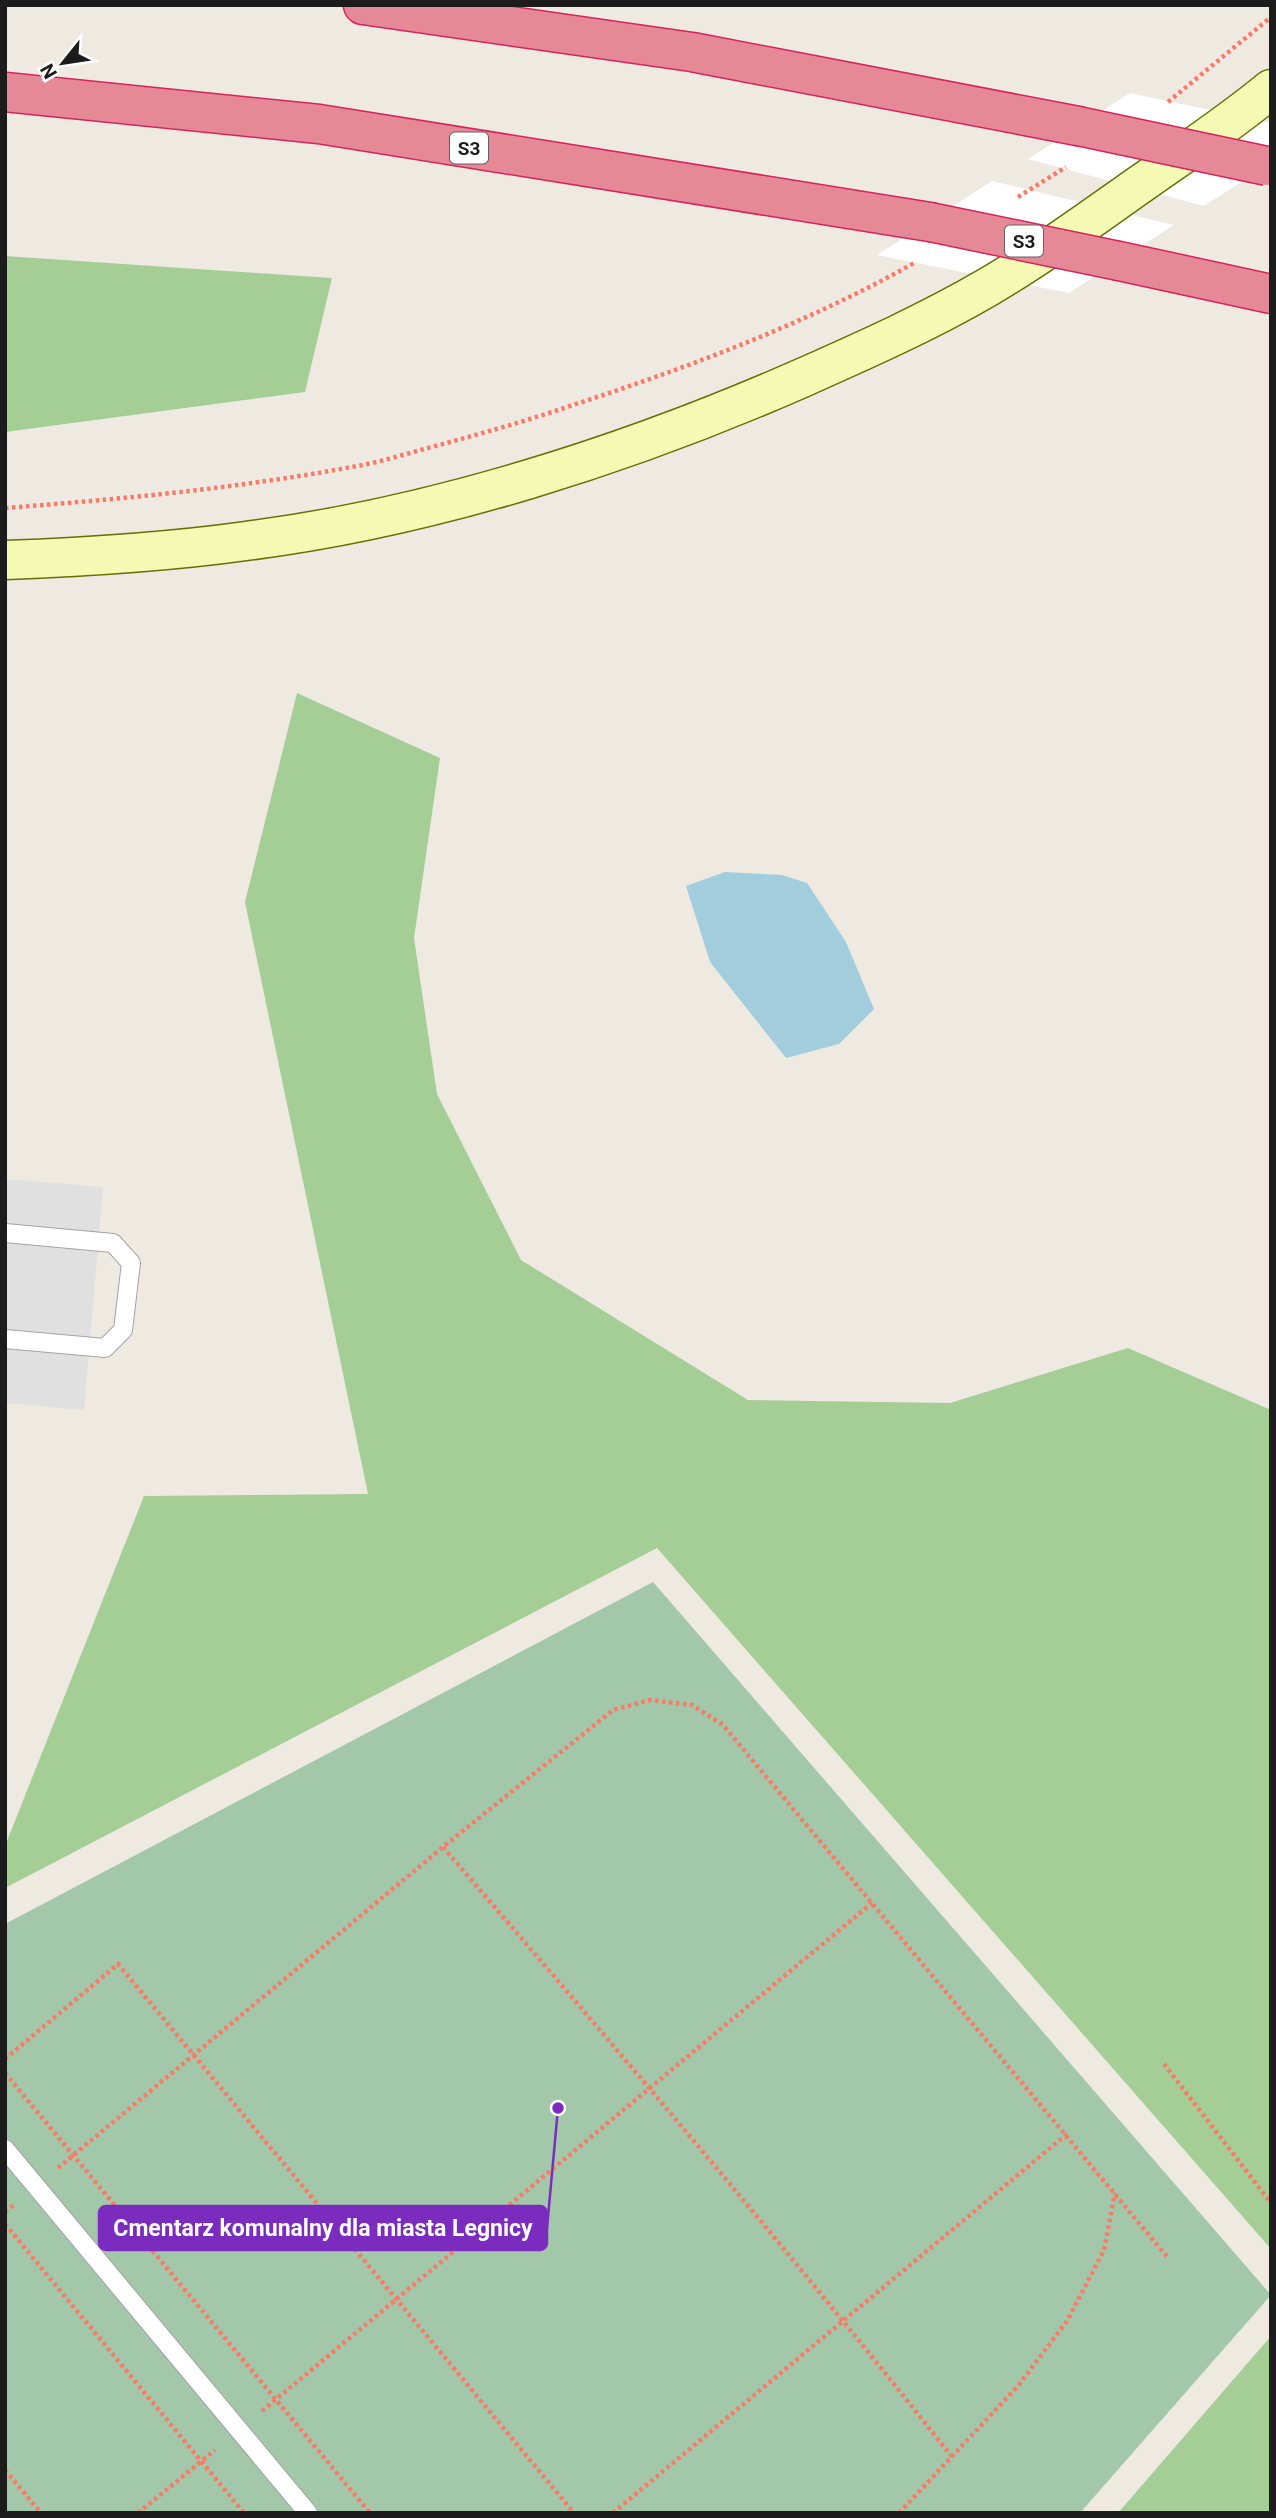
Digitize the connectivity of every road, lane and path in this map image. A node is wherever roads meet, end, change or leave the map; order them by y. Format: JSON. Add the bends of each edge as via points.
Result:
{"nodes":[{"id":1,"x":363,"y":5,"type":"edge"},
{"id":2,"x":1271,"y":17,"type":"edge"},
{"id":3,"x":1271,"y":89,"type":"edge"},
{"id":4,"x":5,"y":92,"type":"edge"},
{"id":5,"x":1158,"y":108,"type":"dead end"},
{"id":6,"x":1078,"y":143,"type":"junction"},
{"id":7,"x":1269,"y":166,"type":"edge"},
{"id":8,"x":1007,"y":204,"type":"dead end"},
{"id":9,"x":928,"y":238,"type":"junction"},
{"id":10,"x":1271,"y":294,"type":"edge"},
{"id":11,"x":5,"y":508,"type":"edge"},
{"id":12,"x":5,"y":560,"type":"edge"},
{"id":13,"x":5,"y":1233,"type":"edge"},
{"id":14,"x":5,"y":1339,"type":"edge"},
{"id":15,"x":443,"y":1847,"type":"junction"},
{"id":16,"x":872,"y":1903,"type":"junction"},
{"id":17,"x":193,"y":2056,"type":"junction"},
{"id":18,"x":5,"y":2059,"type":"edge"},
{"id":19,"x":1164,"y":2064,"type":"dead end"},
{"id":20,"x":5,"y":2073,"type":"edge"},
{"id":21,"x":650,"y":2088,"type":"junction"},
{"id":22,"x":1067,"y":2134,"type":"junction"},
{"id":23,"x":5,"y":2149,"type":"edge"},
{"id":24,"x":73,"y":2156,"type":"junction"},
{"id":25,"x":36,"y":2185,"type":"junction"},
{"id":26,"x":1115,"y":2192,"type":"junction"},
{"id":27,"x":1271,"y":2203,"type":"edge"},
{"id":28,"x":5,"y":2224,"type":"edge"},
{"id":29,"x":1170,"y":2259,"type":"dead end"},
{"id":30,"x":397,"y":2300,"type":"junction"},
{"id":31,"x":845,"y":2322,"type":"junction"},
{"id":32,"x":275,"y":2400,"type":"junction"},
{"id":33,"x":239,"y":2430,"type":"junction"},
{"id":34,"x":952,"y":2457,"type":"junction"},
{"id":35,"x":201,"y":2461,"type":"junction"},
{"id":36,"x":5,"y":2470,"type":"edge"},
{"id":37,"x":41,"y":2513,"type":"edge"},
{"id":38,"x":138,"y":2513,"type":"edge"},
{"id":39,"x":244,"y":2513,"type":"edge"},
{"id":40,"x":308,"y":2513,"type":"edge"},
{"id":41,"x":370,"y":2513,"type":"edge"},
{"id":42,"x":574,"y":2513,"type":"edge"},
{"id":43,"x":613,"y":2513,"type":"edge"},
{"id":44,"x":899,"y":2513,"type":"edge"}],
"edges":[{"from":1,"to":6,"type":"highway","via":[[692,52]]},
{"from":2,"to":5,"type":"path"},
{"from":3,"to":12,"type":"main road","via":[[989,287],[892,338],[678,430],[467,496],[358,522],[247,541]]},
{"from":4,"to":9,"type":"highway","number":"S3","via":[[320,124]]},
{"from":6,"to":7,"type":"highway","bridge":true},
{"from":6,"to":8,"type":"path"},
{"from":9,"to":10,"type":"highway","number":"S3","bridge":true,"via":[[1119,261]]},
{"from":9,"to":11,"type":"path","via":[[863,291],[740,347],[514,425],[360,466],[250,484]]},
{"from":13,"to":14,"type":"lane","via":[[113,1243],[131,1263],[123,1330],[105,1348]]},
{"from":15,"to":16,"type":"path","via":[[614,1710],[650,1700],[692,1705],[723,1725]]},
{"from":15,"to":17,"type":"path"},
{"from":15,"to":21,"type":"path"},
{"from":16,"to":21,"type":"path"},
{"from":16,"to":22,"type":"path"},
{"from":17,"to":18,"type":"path","via":[[118,1964]]},
{"from":17,"to":24,"type":"path"},
{"from":17,"to":30,"type":"path"},
{"from":19,"to":27,"type":"path"},
{"from":20,"to":24,"type":"path"},
{"from":21,"to":30,"type":"path"},
{"from":21,"to":31,"type":"path"},
{"from":22,"to":26,"type":"path"},
{"from":22,"to":31,"type":"path"},
{"from":23,"to":25,"type":"lane"},
{"from":24,"to":25,"type":"path"},
{"from":24,"to":32,"type":"path"},
{"from":25,"to":33,"type":"lane"},
{"from":26,"to":29,"type":"path"},
{"from":26,"to":34,"type":"path","via":[[1104,2250],[1067,2321],[1018,2386]]},
{"from":28,"to":35,"type":"path"},
{"from":30,"to":32,"type":"path"},
{"from":30,"to":42,"type":"path"},
{"from":31,"to":34,"type":"path"},
{"from":31,"to":43,"type":"path"},
{"from":32,"to":33,"type":"path"},
{"from":32,"to":41,"type":"path"},
{"from":33,"to":35,"type":"path"},
{"from":33,"to":40,"type":"lane"},
{"from":34,"to":44,"type":"path"},
{"from":35,"to":38,"type":"path"},
{"from":35,"to":39,"type":"path"},
{"from":36,"to":37,"type":"path"}]}
